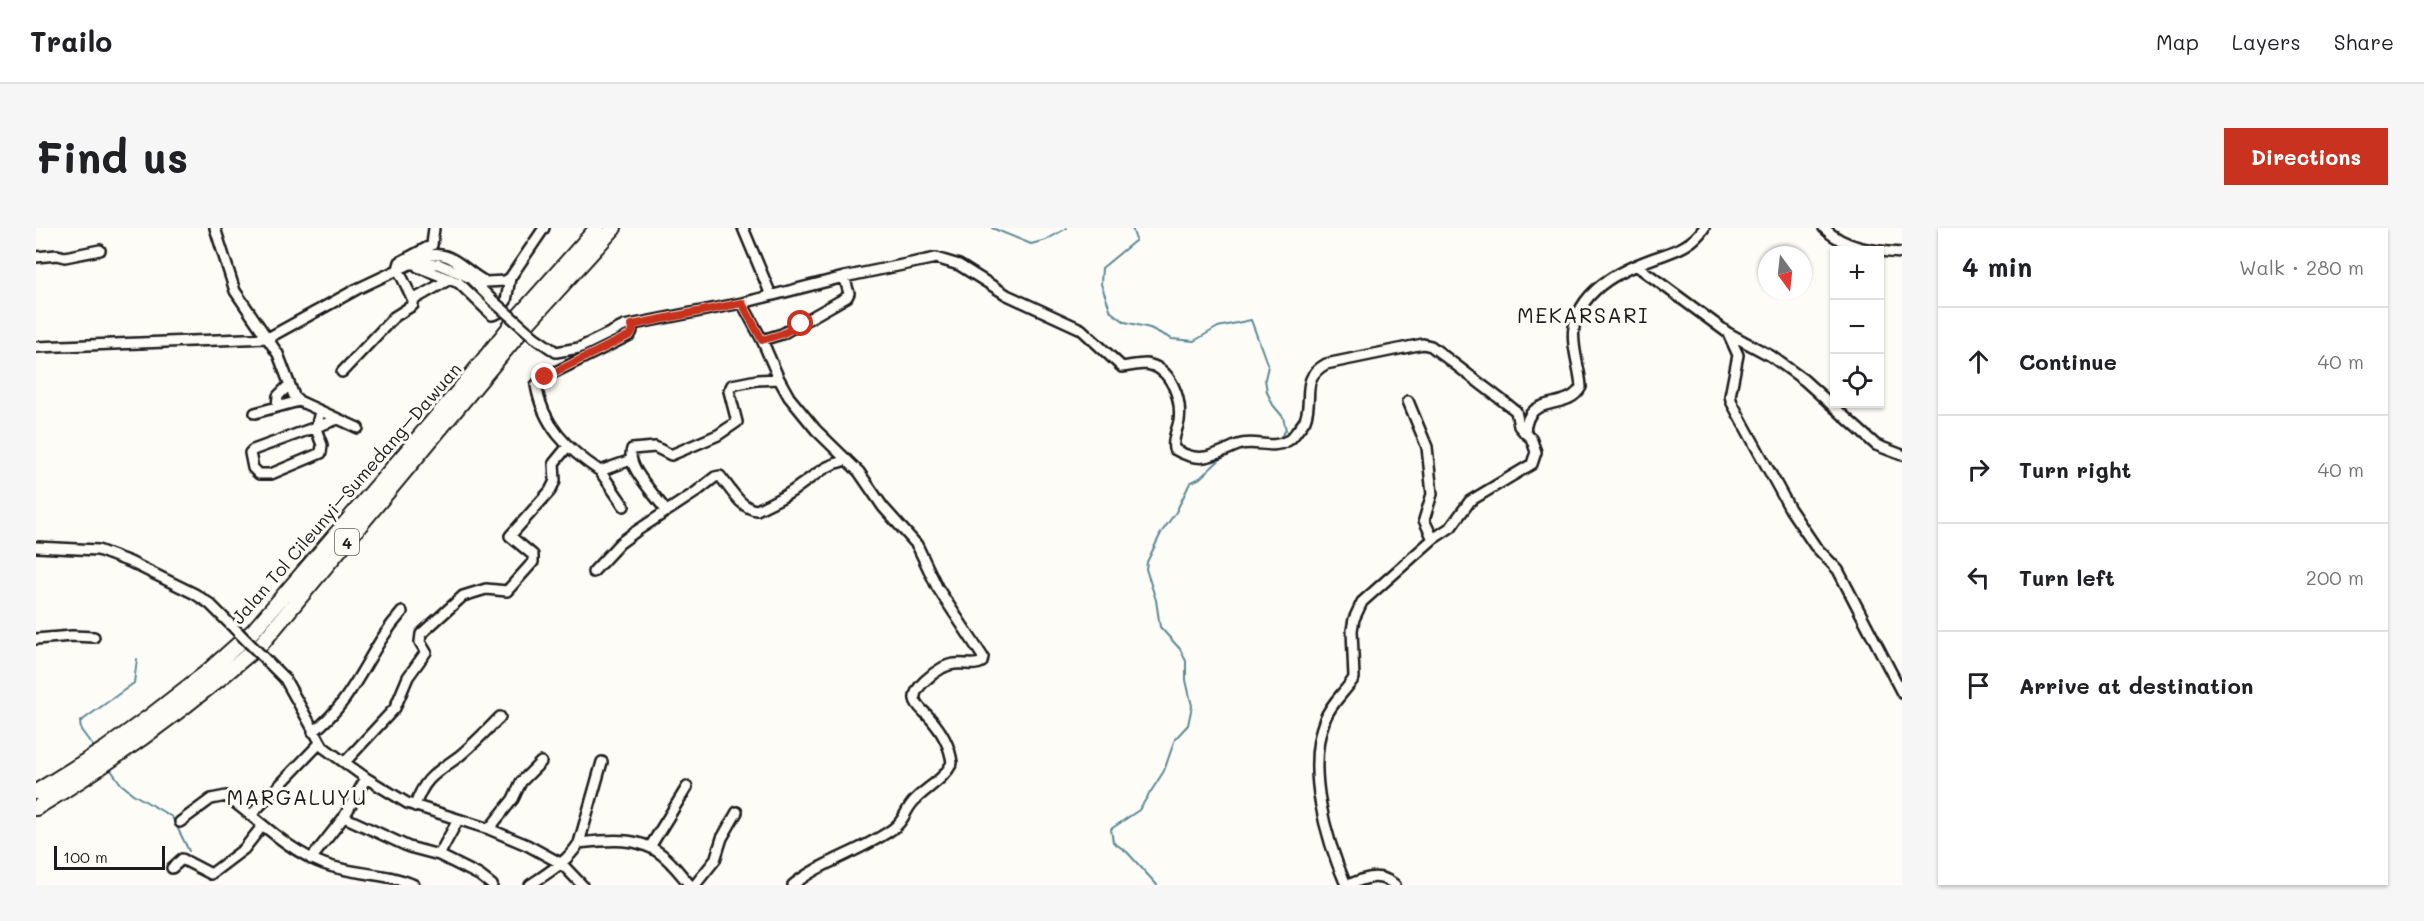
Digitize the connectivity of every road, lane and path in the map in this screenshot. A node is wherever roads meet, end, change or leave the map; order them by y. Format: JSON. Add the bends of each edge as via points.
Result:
{"nodes":[{"id":1,"x":215,"y":228,"type":"edge"},
{"id":2,"x":434,"y":228,"type":"edge"},
{"id":3,"x":544,"y":228,"type":"edge"},
{"id":4,"x":597,"y":228,"type":"edge"},
{"id":5,"x":614,"y":228,"type":"edge"},
{"id":6,"x":743,"y":228,"type":"edge"},
{"id":7,"x":1704,"y":228,"type":"edge"},
{"id":8,"x":1824,"y":228,"type":"edge"},
{"id":9,"x":100,"y":250,"type":"dead end"},
{"id":10,"x":1902,"y":253,"type":"edge"},
{"id":11,"x":36,"y":257,"type":"edge"},
{"id":12,"x":411,"y":264,"type":"junction"},
{"id":13,"x":1637,"y":266,"type":"junction"},
{"id":14,"x":398,"y":269,"type":"junction"},
{"id":15,"x":844,"y":277,"type":"junction"},
{"id":16,"x":510,"y":278,"type":"junction"},
{"id":17,"x":450,"y":279,"type":"junction"},
{"id":18,"x":771,"y":295,"type":"junction"},
{"id":19,"x":413,"y":300,"type":"junction"},
{"id":20,"x":506,"y":301,"type":"dead end"},
{"id":21,"x":742,"y":303,"type":"junction"},
{"id":22,"x":498,"y":313,"type":"dead end"},
{"id":23,"x":1728,"y":333,"type":"junction"},
{"id":24,"x":268,"y":338,"type":"junction"},
{"id":25,"x":762,"y":340,"type":"junction"},
{"id":26,"x":596,"y":346,"type":"junction"},
{"id":27,"x":36,"y":347,"type":"edge"},
{"id":28,"x":342,"y":372,"type":"dead end"},
{"id":29,"x":779,"y":380,"type":"junction"},
{"id":30,"x":288,"y":386,"type":"junction"},
{"id":31,"x":299,"y":401,"type":"junction"},
{"id":32,"x":1408,"y":401,"type":"dead end"},
{"id":33,"x":277,"y":407,"type":"junction"},
{"id":34,"x":320,"y":411,"type":"junction"},
{"id":35,"x":255,"y":413,"type":"dead end"},
{"id":36,"x":338,"y":419,"type":"junction"},
{"id":37,"x":358,"y":428,"type":"dead end"},
{"id":38,"x":316,"y":429,"type":"junction"},
{"id":39,"x":1525,"y":433,"type":"junction"},
{"id":40,"x":568,"y":446,"type":"junction"},
{"id":41,"x":1902,"y":455,"type":"edge"},
{"id":42,"x":632,"y":459,"type":"junction"},
{"id":43,"x":847,"y":460,"type":"junction"},
{"id":44,"x":600,"y":471,"type":"junction"},
{"id":45,"x":624,"y":506,"type":"dead end"},
{"id":46,"x":666,"y":511,"type":"junction"},
{"id":47,"x":1433,"y":540,"type":"junction"},
{"id":48,"x":36,"y":546,"type":"edge"},
{"id":49,"x":593,"y":572,"type":"dead end"},
{"id":50,"x":402,"y":612,"type":"dead end"},
{"id":51,"x":93,"y":637,"type":"dead end"},
{"id":52,"x":36,"y":639,"type":"edge"},
{"id":53,"x":1902,"y":693,"type":"edge"},
{"id":54,"x":500,"y":717,"type":"dead end"},
{"id":55,"x":314,"y":732,"type":"junction"},
{"id":56,"x":320,"y":743,"type":"junction"},
{"id":57,"x":345,"y":762,"type":"junction"},
{"id":58,"x":541,"y":762,"type":"dead end"},
{"id":59,"x":602,"y":762,"type":"dead end"},
{"id":60,"x":366,"y":778,"type":"junction"},
{"id":61,"x":687,"y":787,"type":"dead end"},
{"id":62,"x":36,"y":792,"type":"edge"},
{"id":63,"x":415,"y":806,"type":"junction"},
{"id":64,"x":36,"y":808,"type":"edge"},
{"id":65,"x":737,"y":812,"type":"dead end"},
{"id":66,"x":252,"y":814,"type":"junction"},
{"id":67,"x":344,"y":817,"type":"junction"},
{"id":68,"x":458,"y":820,"type":"junction"},
{"id":69,"x":180,"y":822,"type":"dead end"},
{"id":70,"x":263,"y":825,"type":"junction"},
{"id":71,"x":489,"y":829,"type":"junction"},
{"id":72,"x":579,"y":843,"type":"junction"},
{"id":73,"x":650,"y":847,"type":"junction"},
{"id":74,"x":440,"y":855,"type":"junction"},
{"id":75,"x":311,"y":859,"type":"junction"},
{"id":76,"x":562,"y":864,"type":"junction"},
{"id":77,"x":172,"y":868,"type":"dead end"},
{"id":78,"x":414,"y":885,"type":"edge"},
{"id":79,"x":492,"y":885,"type":"edge"},
{"id":80,"x":530,"y":885,"type":"edge"},
{"id":81,"x":582,"y":885,"type":"edge"},
{"id":82,"x":693,"y":885,"type":"edge"},
{"id":83,"x":793,"y":885,"type":"edge"},
{"id":84,"x":1347,"y":885,"type":"edge"},
{"id":85,"x":1395,"y":885,"type":"edge"}],
"edges":[{"from":1,"to":24,"type":"street","via":[[235,291]]},
{"from":2,"to":14,"type":"street","via":[[432,245],[400,262]]},
{"from":3,"to":16,"type":"street"},
{"from":4,"to":62,"type":"highway","name":"Jalan Tol Cileunyi–Sumedang–Dawuan","number":"4","via":[[253,631],[150,717]]},
{"from":5,"to":64,"type":"highway","name":"Jalan Tol Cileunyi–Sumedang–Dawuan","number":"4","via":[[527,324],[263,642],[158,729]]},
{"from":6,"to":18,"type":"street"},
{"from":7,"to":13,"type":"street","via":[[1690,244]]},
{"from":8,"to":10,"type":"street","via":[[1840,240],[1865,250]]},
{"from":9,"to":11,"type":"street"},
{"from":12,"to":14,"type":"street"},
{"from":12,"to":16,"type":"street","via":[[425,256],[444,256],[486,282]]},
{"from":12,"to":17,"type":"street"},
{"from":12,"to":26,"type":"street","bridge":true,"via":[[438,264],[470,278],[556,352]]},
{"from":13,"to":23,"type":"street"},
{"from":13,"to":39,"type":"street","via":[[1590,294],[1575,327],[1581,387],[1570,398],[1533,410],[1526,419]]},
{"from":14,"to":19,"type":"street"},
{"from":14,"to":24,"type":"street"},
{"from":15,"to":18,"type":"street"},
{"from":15,"to":25,"type":"street","via":[[849,293],[846,297],[782,334]]},
{"from":15,"to":39,"type":"street","via":[[936,258],[959,265],[1007,295],[1082,329],[1122,367],[1149,364],[1159,370],[1178,394],[1174,449],[1192,456],[1207,458],[1245,442],[1275,446],[1291,439],[1305,419],[1313,373],[1326,364],[1423,344],[1431,346],[1516,411]]},
{"from":16,"to":20,"type":"street"},
{"from":17,"to":19,"type":"street"},
{"from":17,"to":22,"type":"street","via":[[492,315]]},
{"from":18,"to":21,"type":"street"},
{"from":19,"to":28,"type":"street","via":[[413,305],[394,317]]},
{"from":21,"to":25,"type":"street"},
{"from":21,"to":26,"type":"street","via":[[632,325]]},
{"from":23,"to":41,"type":"street","via":[[1771,356],[1804,380],[1876,446]]},
{"from":23,"to":53,"type":"street","via":[[1738,355],[1732,402],[1790,509],[1815,546],[1838,570]]},
{"from":24,"to":27,"type":"street"},
{"from":24,"to":30,"type":"street","via":[[278,354]]},
{"from":25,"to":29,"type":"street"},
{"from":26,"to":40,"type":"street","via":[[537,385],[549,425]]},
{"from":29,"to":42,"type":"street","via":[[732,385],[729,391],[737,419],[728,429],[671,455],[655,447],[632,450]]},
{"from":29,"to":43,"type":"street","via":[[816,430]]},
{"from":30,"to":31,"type":"street"},
{"from":30,"to":33,"type":"street","via":[[280,394]]},
{"from":31,"to":33,"type":"street"},
{"from":31,"to":34,"type":"street"},
{"from":32,"to":47,"type":"street","via":[[1427,447],[1432,494],[1424,520]]},
{"from":33,"to":35,"type":"street"},
{"from":34,"to":36,"type":"street"},
{"from":34,"to":38,"type":"street"},
{"from":36,"to":37,"type":"street"},
{"from":36,"to":38,"type":"street"},
{"from":38,"to":38,"type":"street","via":[[253,450],[253,468],[259,474],[271,474],[321,453]]},
{"from":39,"to":47,"type":"street","via":[[1536,452],[1532,464],[1470,501],[1451,527]]},
{"from":40,"to":44,"type":"street"},
{"from":40,"to":57,"type":"street","via":[[554,463],[555,481],[550,491],[510,536],[533,555],[533,562],[507,591],[486,589],[463,596],[421,634],[420,642],[426,652],[408,678],[395,708]]},
{"from":42,"to":44,"type":"street"},
{"from":42,"to":46,"type":"street"},
{"from":43,"to":46,"type":"street","via":[[819,470],[798,488],[757,510],[744,505],[720,476]]},
{"from":43,"to":83,"type":"street","via":[[917,545],[937,587],[983,660],[978,665],[962,662],[939,669],[915,694],[916,704],[940,729],[951,757],[952,763],[940,779],[912,803],[894,828]]},
{"from":44,"to":45,"type":"street"},
{"from":46,"to":49,"type":"street","via":[[620,543]]},
{"from":47,"to":84,"type":"street","via":[[1362,602],[1352,630],[1354,678],[1333,704],[1321,734],[1320,802],[1327,838]]},
{"from":48,"to":55,"type":"street","bridge":true,"via":[[98,550],[130,562],[210,604],[285,679]]},
{"from":50,"to":55,"type":"street","via":[[382,637],[344,702]]},
{"from":51,"to":52,"type":"street"},
{"from":54,"to":63,"type":"street","via":[[459,756],[436,771],[421,788]]},
{"from":55,"to":56,"type":"street"},
{"from":56,"to":57,"type":"street"},
{"from":56,"to":66,"type":"street"},
{"from":57,"to":60,"type":"street"},
{"from":58,"to":71,"type":"street","via":[[521,782]]},
{"from":59,"to":72,"type":"street"},
{"from":60,"to":63,"type":"street"},
{"from":60,"to":67,"type":"street"},
{"from":61,"to":73,"type":"street"},
{"from":63,"to":68,"type":"street"},
{"from":65,"to":82,"type":"street","via":[[715,860]]},
{"from":66,"to":69,"type":"street","via":[[226,796],[211,799]]},
{"from":66,"to":70,"type":"street"},
{"from":67,"to":74,"type":"street","via":[[410,847]]},
{"from":67,"to":75,"type":"street"},
{"from":68,"to":71,"type":"street"},
{"from":68,"to":74,"type":"street"},
{"from":70,"to":75,"type":"street"},
{"from":70,"to":77,"type":"street","via":[[244,849],[211,874],[182,859]]},
{"from":71,"to":76,"type":"street"},
{"from":72,"to":73,"type":"street","via":[[601,840]]},
{"from":72,"to":76,"type":"street"},
{"from":73,"to":82,"type":"street","via":[[666,857]]},
{"from":74,"to":79,"type":"street"},
{"from":75,"to":78,"type":"street","via":[[339,869],[392,876]]},
{"from":76,"to":80,"type":"street"},
{"from":76,"to":81,"type":"street"},
{"from":84,"to":85,"type":"street","via":[[1367,877],[1384,877]]}]}
